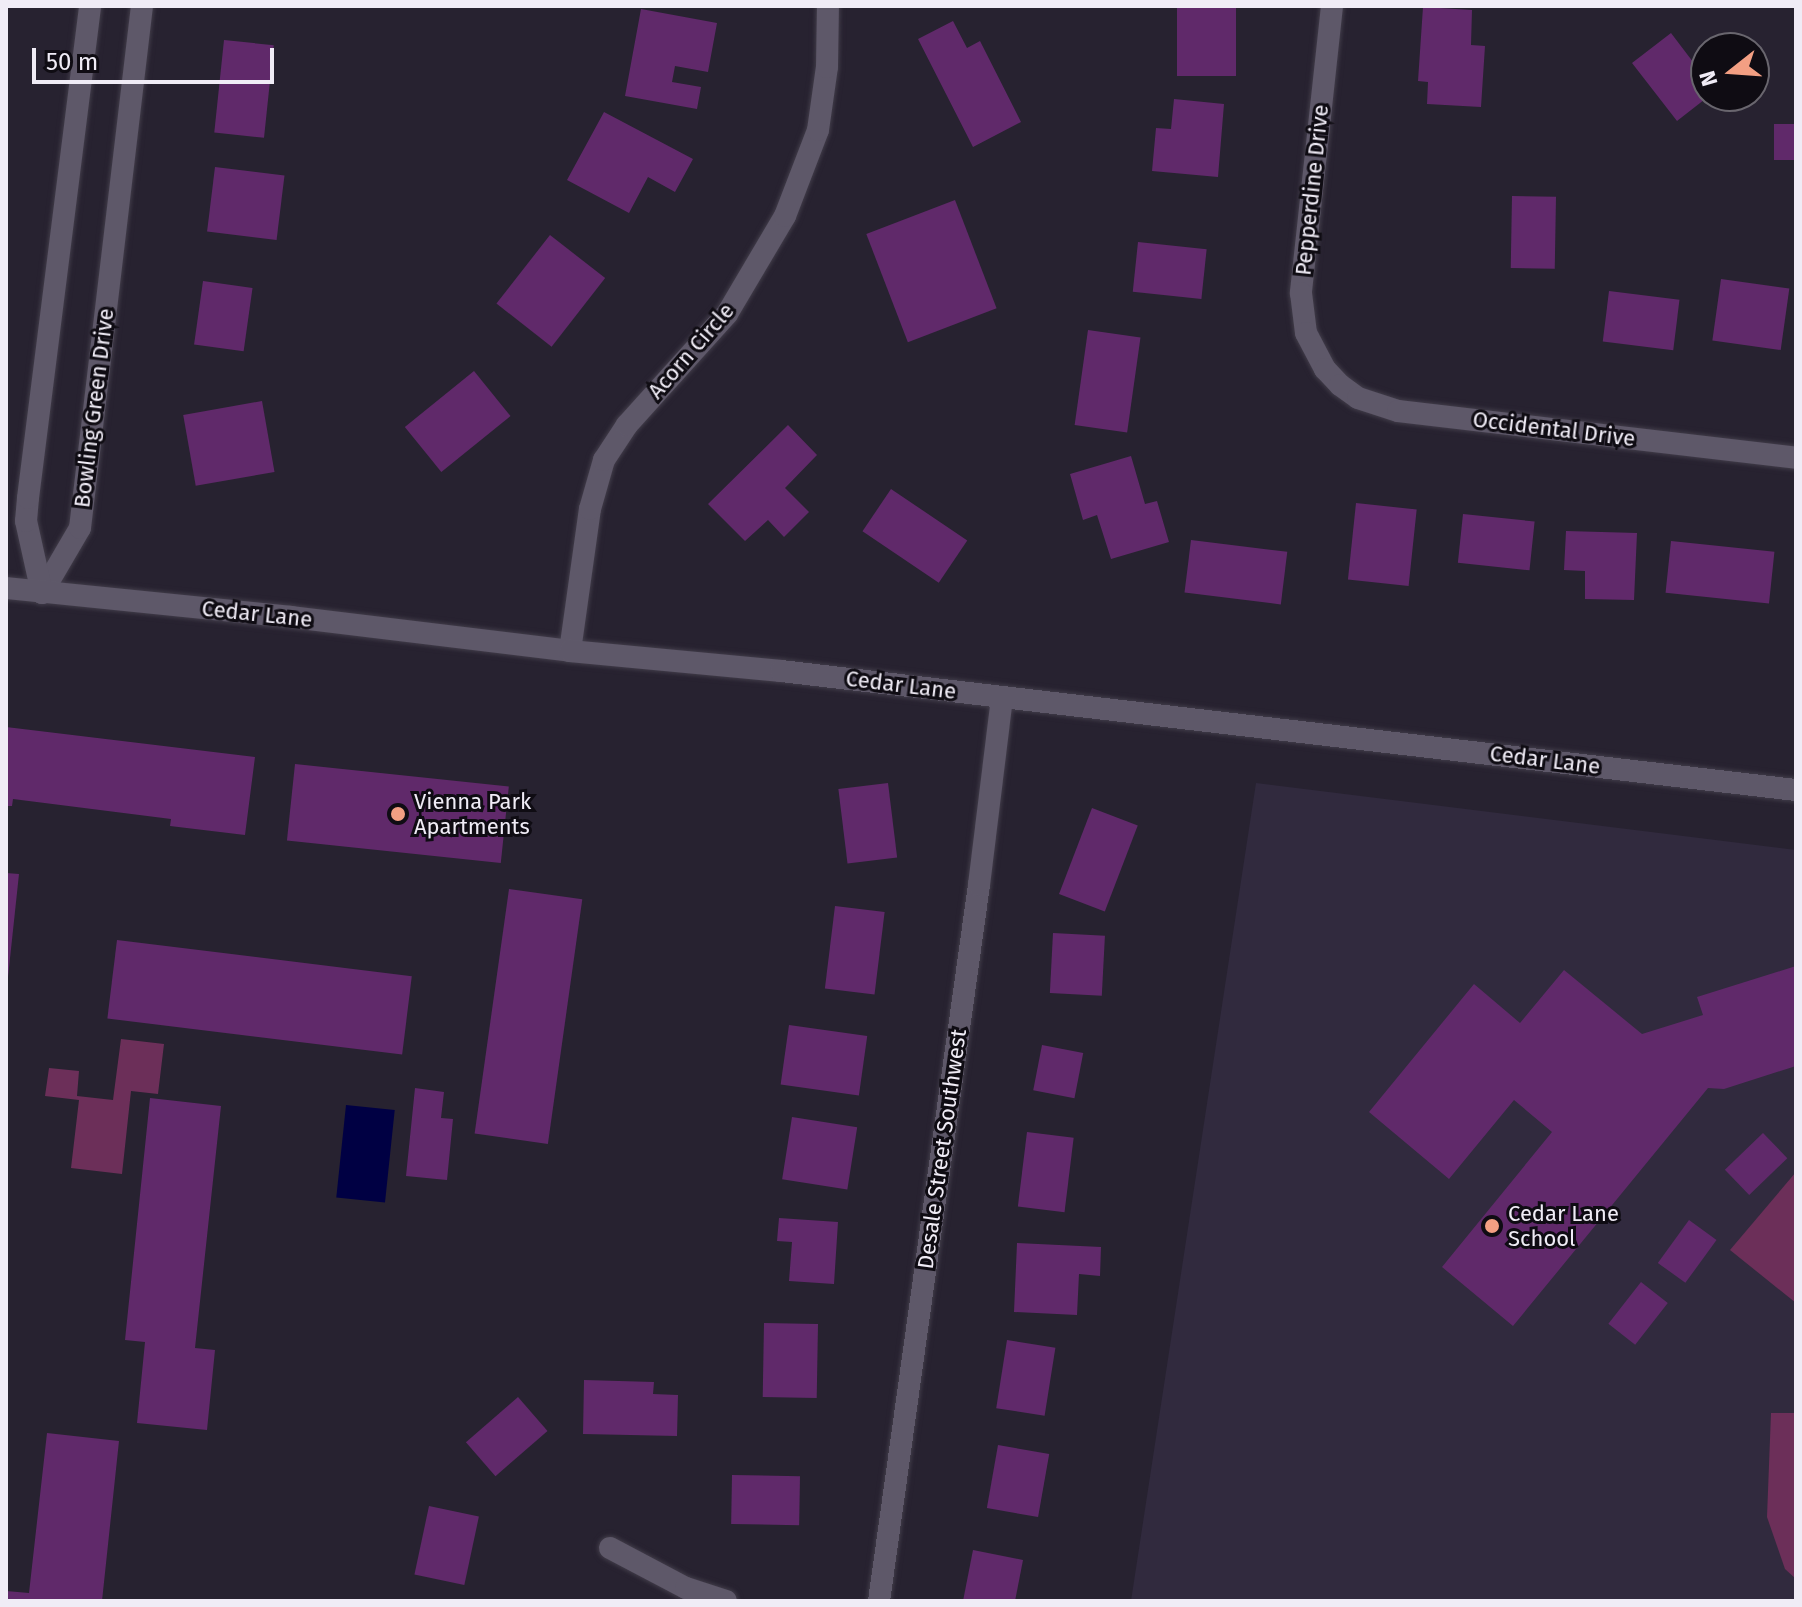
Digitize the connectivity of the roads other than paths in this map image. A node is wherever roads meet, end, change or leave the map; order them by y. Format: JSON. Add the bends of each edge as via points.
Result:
{"nodes":[{"id":1,"x":90,"y":6,"type":"edge"},
{"id":2,"x":142,"y":6,"type":"edge"},
{"id":3,"x":828,"y":6,"type":"edge"},
{"id":4,"x":1332,"y":6,"type":"edge"},
{"id":5,"x":1325,"y":369,"type":"joint"},
{"id":6,"x":1796,"y":458,"type":"edge"},
{"id":7,"x":6,"y":588,"type":"edge"},
{"id":8,"x":42,"y":593,"type":"junction"},
{"id":9,"x":570,"y":651,"type":"junction"},
{"id":10,"x":1002,"y":697,"type":"junction"},
{"id":11,"x":1796,"y":790,"type":"edge"},
{"id":12,"x":610,"y":1548,"type":"dead end"},
{"id":13,"x":726,"y":1601,"type":"edge"},
{"id":14,"x":879,"y":1601,"type":"edge"}],
"edges":[{"from":1,"to":8,"type":"street","via":[[26,521]]},
{"from":2,"to":8,"type":"street","name":"Bowling Green Drive","via":[[80,528]]},
{"from":3,"to":9,"type":"street","name":"Acorn Circle","via":[[818,130],[785,216],[727,314],[627,425],[604,460],[590,509]]},
{"from":4,"to":5,"type":"street","name":"Pepperdine Drive","via":[[1301,293],[1306,333]]},
{"from":5,"to":6,"type":"street","name":"Occidental Drive","via":[[1358,398],[1398,411]]},
{"from":7,"to":8,"type":"street","name":"Cedar Lane"},
{"from":8,"to":9,"type":"street","name":"Cedar Lane"},
{"from":9,"to":10,"type":"street","name":"Cedar Lane"},
{"from":10,"to":11,"type":"street","name":"Cedar Lane"},
{"from":10,"to":14,"type":"street","name":"Desale Street Southwest"},
{"from":12,"to":13,"type":"street","via":[[686,1588]]}]}
